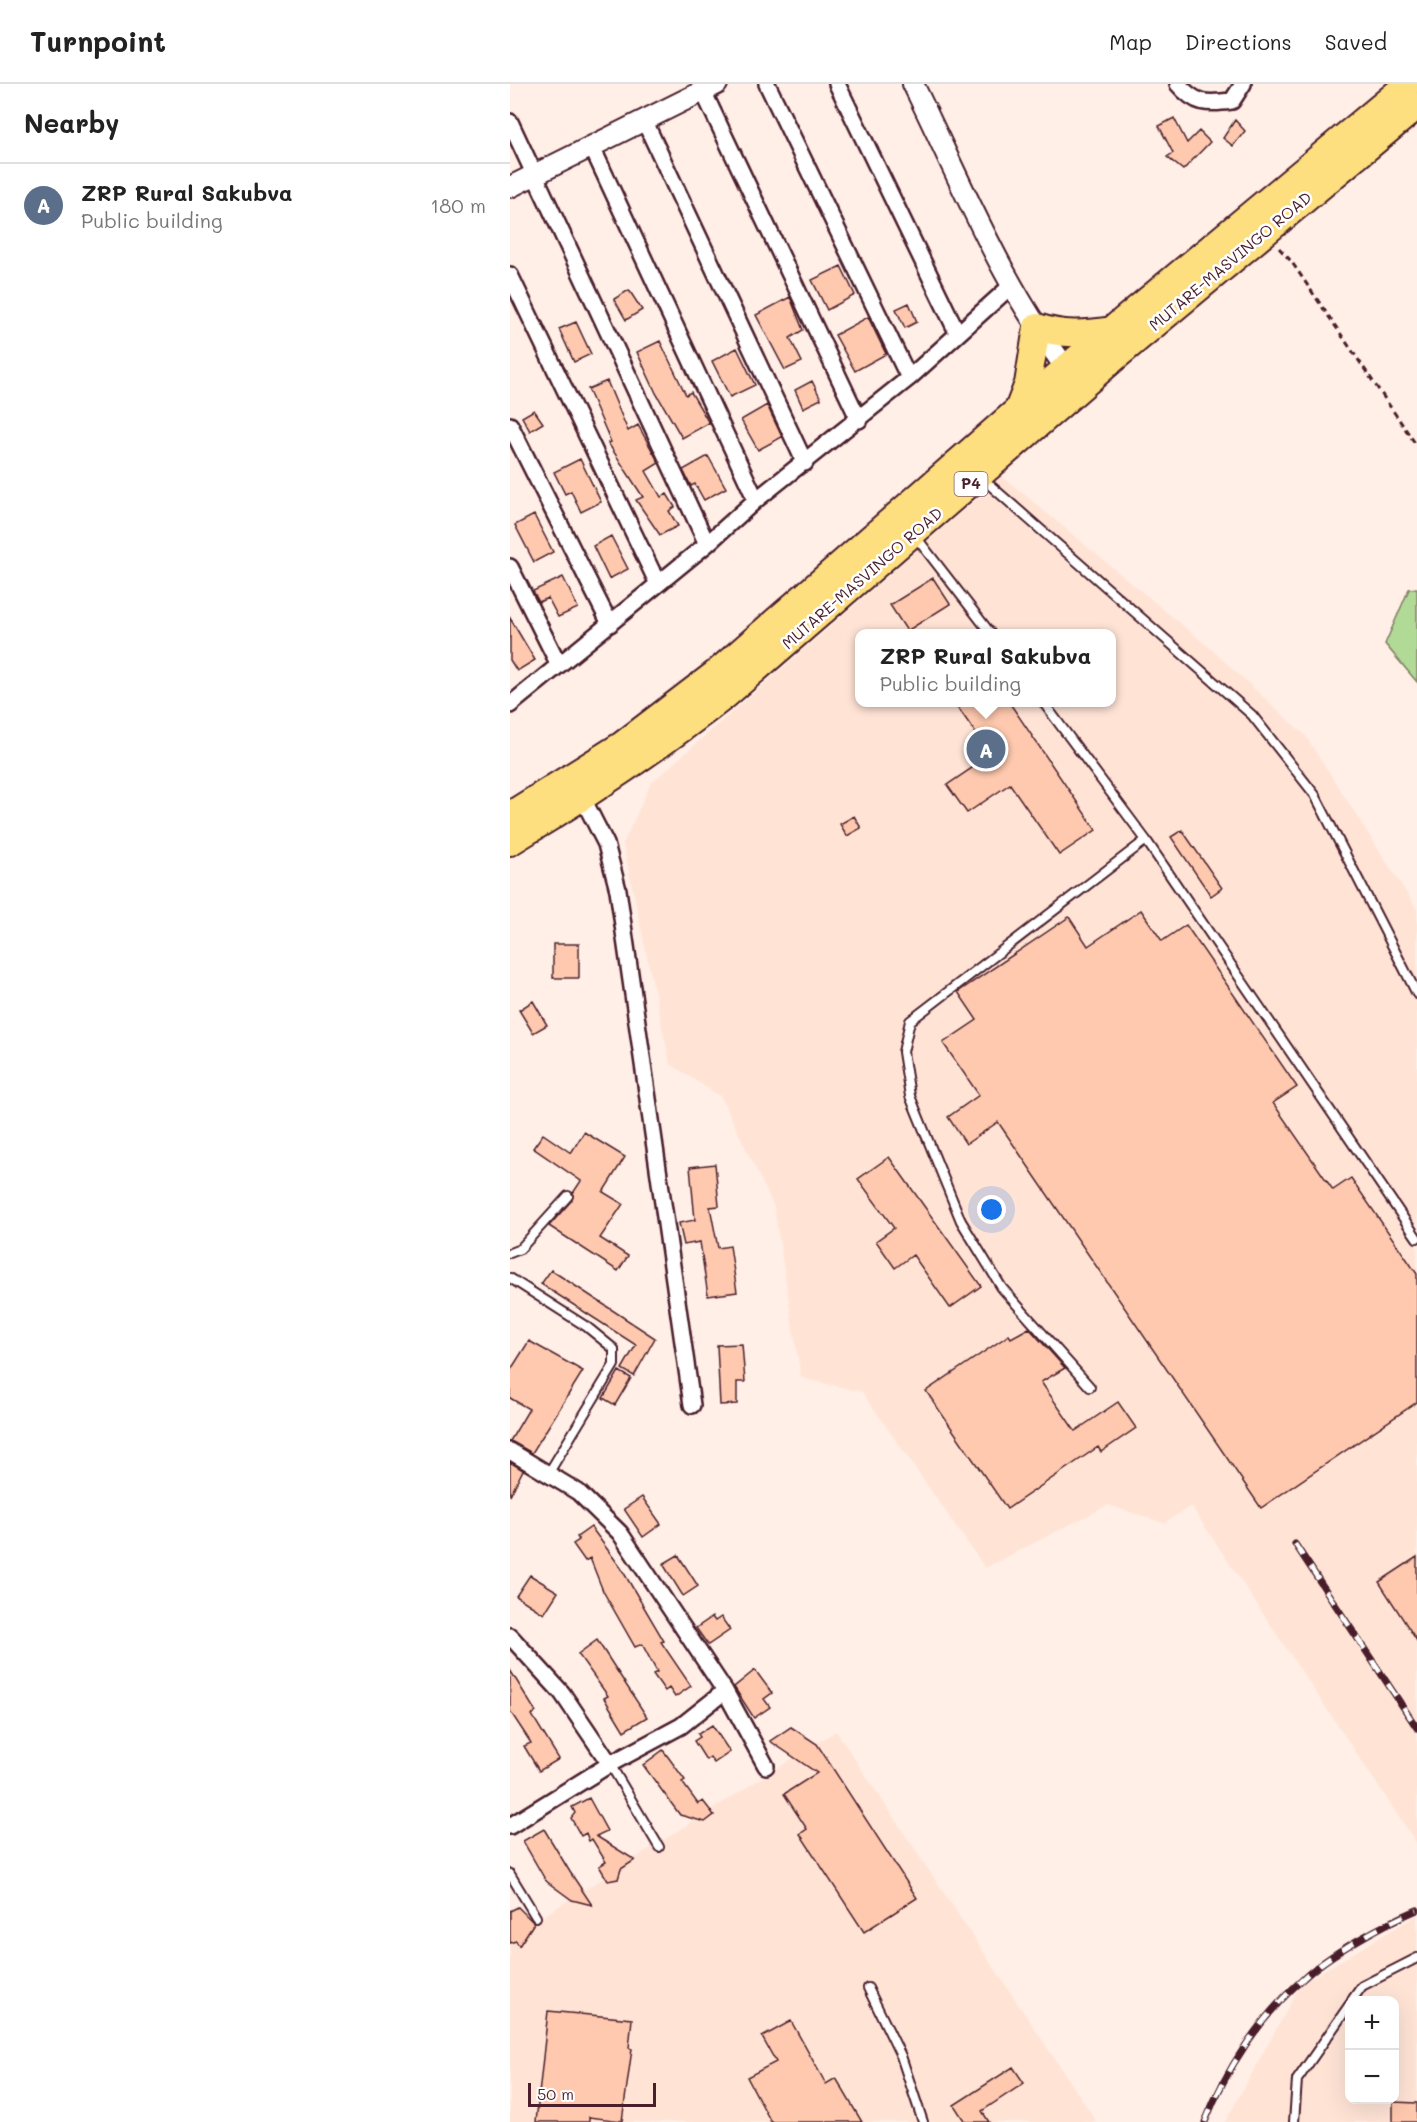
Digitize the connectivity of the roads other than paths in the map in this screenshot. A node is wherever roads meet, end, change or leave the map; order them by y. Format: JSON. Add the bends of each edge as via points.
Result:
{"nodes":[{"id":1,"x":767,"y":84,"type":"edge"},
{"id":2,"x":837,"y":84,"type":"edge"},
{"id":3,"x":913,"y":84,"type":"edge"},
{"id":4,"x":1178,"y":84,"type":"edge"},
{"id":5,"x":1243,"y":84,"type":"edge"},
{"id":6,"x":1408,"y":84,"type":"edge"},
{"id":7,"x":710,"y":88,"type":"edge"},
{"id":8,"x":1417,"y":106,"type":"edge"},
{"id":9,"x":644,"y":120,"type":"junction"},
{"id":10,"x":510,"y":122,"type":"edge"},
{"id":11,"x":591,"y":145,"type":"junction"},
{"id":12,"x":533,"y":174,"type":"junction"},
{"id":13,"x":510,"y":187,"type":"edge"},
{"id":14,"x":510,"y":275,"type":"edge"},
{"id":15,"x":1012,"y":285,"type":"junction"},
{"id":16,"x":1037,"y":327,"type":"junction"},
{"id":17,"x":1112,"y":330,"type":"junction"},
{"id":18,"x":957,"y":332,"type":"junction"},
{"id":19,"x":1066,"y":368,"type":"junction"},
{"id":20,"x":909,"y":378,"type":"junction"},
{"id":21,"x":1083,"y":387,"type":"junction"},
{"id":22,"x":1017,"y":413,"type":"junction"},
{"id":23,"x":859,"y":420,"type":"junction"},
{"id":24,"x":510,"y":425,"type":"edge"},
{"id":25,"x":805,"y":463,"type":"junction"},
{"id":26,"x":980,"y":476,"type":"junction"},
{"id":27,"x":756,"y":500,"type":"junction"},
{"id":28,"x":913,"y":534,"type":"junction"},
{"id":29,"x":707,"y":544,"type":"junction"},
{"id":30,"x":510,"y":567,"type":"edge"},
{"id":31,"x":658,"y":584,"type":"junction"},
{"id":32,"x":610,"y":624,"type":"junction"},
{"id":33,"x":989,"y":629,"type":"edge"},
{"id":34,"x":560,"y":665,"type":"junction"},
{"id":35,"x":510,"y":705,"type":"edge"},
{"id":36,"x":1047,"y":707,"type":"edge"},
{"id":37,"x":578,"y":788,"type":"junction"},
{"id":38,"x":510,"y":815,"type":"edge"},
{"id":39,"x":1146,"y":840,"type":"junction"},
{"id":40,"x":510,"y":842,"type":"edge"},
{"id":41,"x":1417,"y":994,"type":"edge"},
{"id":42,"x":568,"y":1196,"type":"dead end"},
{"id":43,"x":1417,"y":1238,"type":"edge"},
{"id":44,"x":510,"y":1253,"type":"edge"},
{"id":45,"x":510,"y":1278,"type":"edge"},
{"id":46,"x":1090,"y":1387,"type":"dead end"},
{"id":47,"x":692,"y":1405,"type":"dead end"},
{"id":48,"x":510,"y":1451,"type":"edge"},
{"id":49,"x":548,"y":1474,"type":"junction"},
{"id":50,"x":510,"y":1636,"type":"edge"},
{"id":51,"x":725,"y":1691,"type":"junction"},
{"id":52,"x":610,"y":1764,"type":"junction"},
{"id":53,"x":766,"y":1766,"type":"dead end"},
{"id":54,"x":510,"y":1826,"type":"edge"},
{"id":55,"x":659,"y":1847,"type":"dead end"},
{"id":56,"x":510,"y":1874,"type":"edge"},
{"id":57,"x":536,"y":1917,"type":"dead end"},
{"id":58,"x":1417,"y":1958,"type":"edge"},
{"id":59,"x":868,"y":1988,"type":"dead end"},
{"id":60,"x":1355,"y":1996,"type":"edge"},
{"id":61,"x":1345,"y":2011,"type":"edge"},
{"id":62,"x":922,"y":2122,"type":"edge"},
{"id":63,"x":1294,"y":2122,"type":"edge"}],
"edges":[{"from":1,"to":20,"type":"street"},
{"from":2,"to":18,"type":"street"},
{"from":3,"to":15,"type":"street"},
{"from":4,"to":5,"type":"street","via":[[1206,104],[1232,101]]},
{"from":6,"to":17,"type":"highway","name":"MUTARE-MASVINGO ROAD","number":"P4"},
{"from":7,"to":9,"type":"street"},
{"from":7,"to":23,"type":"street"},
{"from":8,"to":21,"type":"highway","name":"MUTARE-MASVINGO ROAD","number":"P4"},
{"from":9,"to":11,"type":"street"},
{"from":9,"to":25,"type":"street"},
{"from":10,"to":12,"type":"street"},
{"from":11,"to":12,"type":"street"},
{"from":11,"to":27,"type":"street"},
{"from":12,"to":13,"type":"street"},
{"from":12,"to":29,"type":"street"},
{"from":14,"to":31,"type":"street"},
{"from":15,"to":16,"type":"street"},
{"from":15,"to":18,"type":"street"},
{"from":16,"to":17,"type":"highway","via":[[1074,334]]},
{"from":16,"to":19,"type":"street"},
{"from":16,"to":22,"type":"highway","via":[[1028,384]]},
{"from":17,"to":19,"type":"highway","name":"MUTARE-MASVINGO ROAD","number":"P4"},
{"from":18,"to":20,"type":"street"},
{"from":19,"to":21,"type":"street"},
{"from":19,"to":22,"type":"highway","name":"MUTARE-MASVINGO ROAD","number":"P4"},
{"from":20,"to":23,"type":"street"},
{"from":21,"to":26,"type":"highway","name":"MUTARE-MASVINGO ROAD","number":"P4"},
{"from":22,"to":37,"type":"highway","name":"MUTARE-MASVINGO ROAD","number":"P4"},
{"from":23,"to":25,"type":"street"},
{"from":24,"to":32,"type":"street"},
{"from":25,"to":27,"type":"street"},
{"from":26,"to":28,"type":"highway","name":"MUTARE-MASVINGO ROAD","number":"P4"},
{"from":26,"to":41,"type":"lane","via":[[1252,715],[1315,795]]},
{"from":27,"to":29,"type":"street"},
{"from":28,"to":33,"type":"lane"},
{"from":28,"to":37,"type":"highway","name":"MUTARE-MASVINGO ROAD","number":"P4","via":[[674,735]]},
{"from":29,"to":31,"type":"street"},
{"from":30,"to":34,"type":"street"},
{"from":31,"to":32,"type":"street"},
{"from":32,"to":34,"type":"street"},
{"from":34,"to":35,"type":"street"},
{"from":36,"to":39,"type":"lane"},
{"from":37,"to":38,"type":"highway","name":"MUTARE-MASVINGO ROAD","number":"P4"},
{"from":37,"to":40,"type":"highway","name":"MUTARE-MASVINGO ROAD","number":"P4"},
{"from":37,"to":47,"type":"street","via":[[606,844],[618,890]]},
{"from":39,"to":43,"type":"lane"},
{"from":39,"to":46,"type":"lane","via":[[910,1021],[903,1052],[910,1096],[961,1221],[1002,1288]]},
{"from":42,"to":44,"type":"lane","via":[[520,1249]]},
{"from":45,"to":49,"type":"lane","via":[[614,1349],[614,1365]]},
{"from":48,"to":49,"type":"street"},
{"from":49,"to":51,"type":"street","via":[[578,1492],[620,1533]]},
{"from":50,"to":52,"type":"street","via":[[562,1693]]},
{"from":51,"to":52,"type":"street","via":[[681,1726]]},
{"from":51,"to":53,"type":"street"},
{"from":52,"to":54,"type":"street"},
{"from":52,"to":55,"type":"lane"},
{"from":56,"to":57,"type":"lane"},
{"from":58,"to":60,"type":"lane","via":[[1362,1986]]},
{"from":59,"to":62,"type":"lane","via":[[901,2056]]},
{"from":61,"to":63,"type":"lane","via":[[1297,2080]]}]}
